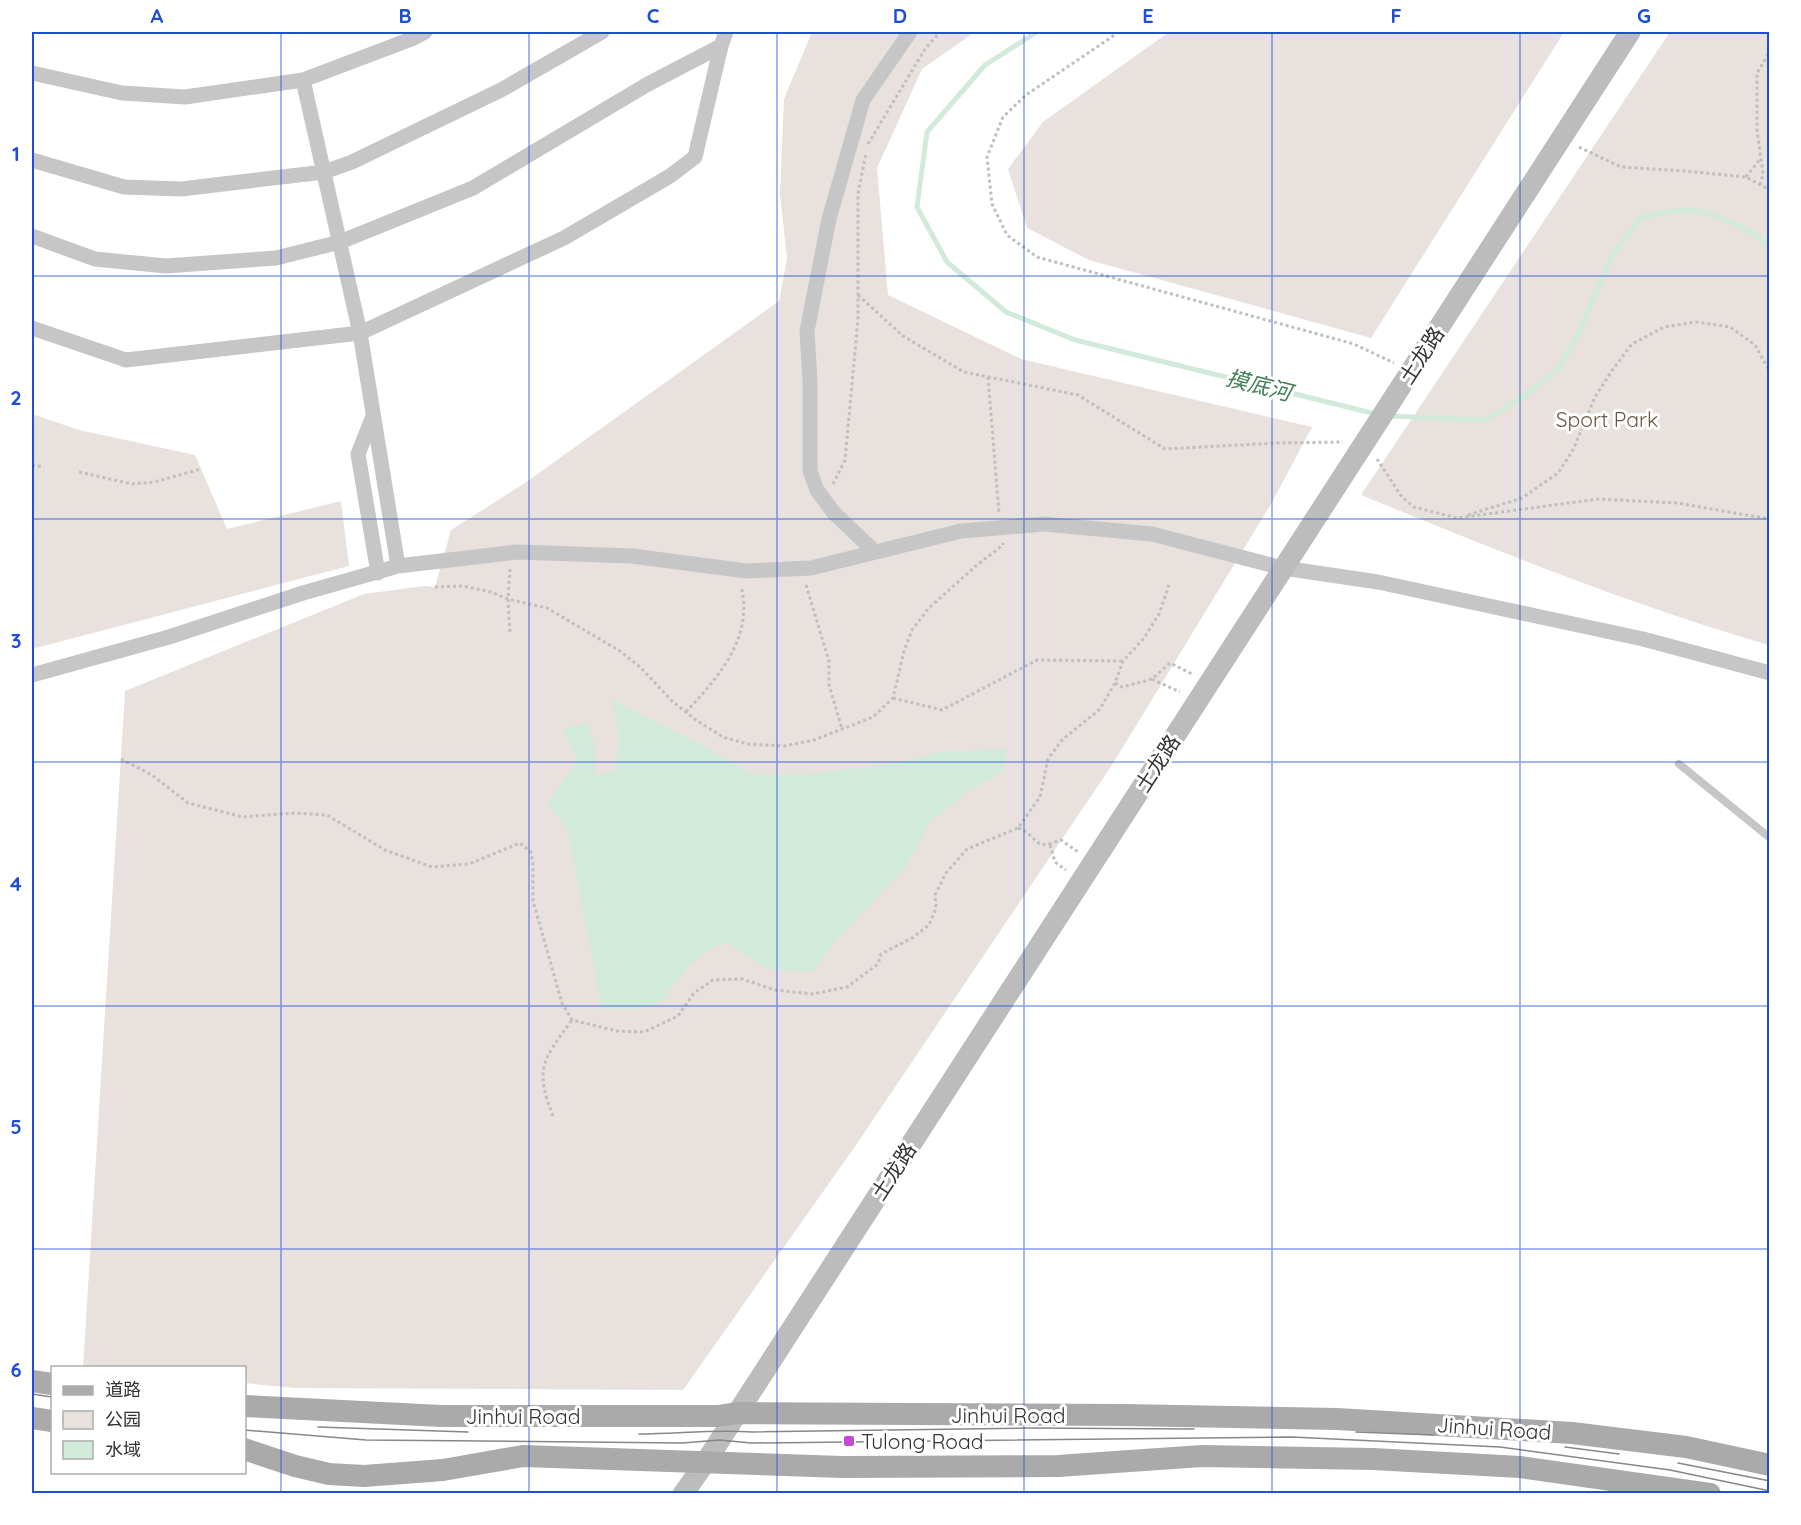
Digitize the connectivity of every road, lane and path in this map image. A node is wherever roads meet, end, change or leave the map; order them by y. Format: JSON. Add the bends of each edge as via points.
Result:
{"nodes":[{"id":1,"x":425,"y":32,"type":"edge"},
{"id":2,"x":602,"y":32,"type":"edge"},
{"id":3,"x":910,"y":32,"type":"edge"},
{"id":4,"x":940,"y":32,"type":"edge"},
{"id":5,"x":1119,"y":32,"type":"edge"},
{"id":6,"x":1630,"y":32,"type":"edge"},
{"id":7,"x":724,"y":39,"type":"edge"},
{"id":8,"x":1769,"y":53,"type":"edge"},
{"id":9,"x":32,"y":73,"type":"edge"},
{"id":10,"x":303,"y":80,"type":"junction"},
{"id":11,"x":1561,"y":138,"type":"junction"},
{"id":12,"x":1761,"y":158,"type":"junction"},
{"id":13,"x":32,"y":160,"type":"edge"},
{"id":14,"x":324,"y":172,"type":"junction"},
{"id":15,"x":1746,"y":177,"type":"junction"},
{"id":16,"x":1760,"y":185,"type":"junction"},
{"id":17,"x":1770,"y":190,"type":"edge"},
{"id":18,"x":32,"y":236,"type":"edge"},
{"id":19,"x":340,"y":242,"type":"junction"},
{"id":20,"x":858,"y":295,"type":"junction"},
{"id":21,"x":32,"y":328,"type":"edge"},
{"id":22,"x":360,"y":333,"type":"junction"},
{"id":23,"x":1411,"y":371,"type":"junction"},
{"id":24,"x":1770,"y":372,"type":"edge"},
{"id":25,"x":988,"y":377,"type":"junction"},
{"id":26,"x":372,"y":416,"type":"junction"},
{"id":27,"x":1367,"y":437,"type":"junction"},
{"id":28,"x":32,"y":465,"type":"edge"},
{"id":29,"x":44,"y":467,"type":"dead end"},
{"id":30,"x":201,"y":470,"type":"dead end"},
{"id":31,"x":79,"y":472,"type":"dead end"},
{"id":32,"x":825,"y":502,"type":"junction"},
{"id":33,"x":1457,"y":518,"type":"junction"},
{"id":34,"x":1770,"y":519,"type":"edge"},
{"id":35,"x":1001,"y":528,"type":"junction"},
{"id":36,"x":875,"y":552,"type":"junction"},
{"id":37,"x":510,"y":553,"type":"junction"},
{"id":38,"x":398,"y":566,"type":"junction"},
{"id":39,"x":1283,"y":568,"type":"junction"},
{"id":40,"x":801,"y":569,"type":"junction"},
{"id":41,"x":737,"y":570,"type":"junction"},
{"id":42,"x":378,"y":573,"type":"junction"},
{"id":43,"x":1169,"y":585,"type":"dead end"},
{"id":44,"x":435,"y":587,"type":"dead end"},
{"id":45,"x":508,"y":599,"type":"junction"},
{"id":46,"x":510,"y":633,"type":"dead end"},
{"id":47,"x":1123,"y":661,"type":"junction"},
{"id":48,"x":1770,"y":673,"type":"edge"},
{"id":49,"x":32,"y":675,"type":"edge"},
{"id":50,"x":1152,"y":679,"type":"junction"},
{"id":51,"x":1209,"y":682,"type":"junction"},
{"id":52,"x":1115,"y":683,"type":"junction"},
{"id":53,"x":892,"y":698,"type":"junction"},
{"id":54,"x":1197,"y":701,"type":"junction"},
{"id":55,"x":686,"y":712,"type":"junction"},
{"id":56,"x":842,"y":729,"type":"junction"},
{"id":57,"x":121,"y":759,"type":"dead end"},
{"id":58,"x":1678,"y":764,"type":"dead end"},
{"id":59,"x":1018,"y":828,"type":"junction"},
{"id":60,"x":1770,"y":838,"type":"edge"},
{"id":61,"x":1050,"y":845,"type":"junction"},
{"id":62,"x":1093,"y":862,"type":"junction"},
{"id":63,"x":1080,"y":882,"type":"junction"},
{"id":64,"x":572,"y":1020,"type":"junction"},
{"id":65,"x":553,"y":1116,"type":"dead end"},
{"id":66,"x":32,"y":1381,"type":"edge"},
{"id":67,"x":51,"y":1384,"type":"edge"},
{"id":68,"x":246,"y":1406,"type":"edge"},
{"id":69,"x":737,"y":1413,"type":"junction"},
{"id":70,"x":32,"y":1418,"type":"edge"},
{"id":71,"x":51,"y":1421,"type":"edge"},
{"id":72,"x":246,"y":1450,"type":"edge"},
{"id":73,"x":705,"y":1463,"type":"junction"},
{"id":74,"x":1770,"y":1465,"type":"edge"},
{"id":75,"x":683,"y":1494,"type":"edge"},
{"id":76,"x":1710,"y":1494,"type":"edge"}],
"edges":[{"from":1,"to":10,"type":"street"},
{"from":2,"to":14,"type":"street","via":[[501,90]]},
{"from":3,"to":32,"type":"street","via":[[863,100],[829,219],[807,331],[810,471]]},
{"from":4,"to":20,"type":"path","via":[[925,49],[868,144],[858,194]]},
{"from":5,"to":23,"type":"path","via":[[1026,95],[1003,117],[987,157],[992,204],[1007,234],[1037,257],[1354,344]]},
{"from":6,"to":11,"type":"street","name":"土龙路"},
{"from":7,"to":19,"type":"street","via":[[473,188]]},
{"from":7,"to":22,"type":"street","via":[[695,157],[670,176],[564,238]]},
{"from":8,"to":12,"type":"path","via":[[1757,73]]},
{"from":9,"to":10,"type":"street","via":[[122,93],[185,97]]},
{"from":10,"to":14,"type":"street"},
{"from":11,"to":15,"type":"path","via":[[1621,167]]},
{"from":11,"to":23,"type":"street","name":"土龙路"},
{"from":12,"to":15,"type":"path"},
{"from":12,"to":16,"type":"path"},
{"from":13,"to":14,"type":"street","via":[[124,187],[181,189]]},
{"from":14,"to":19,"type":"street"},
{"from":15,"to":16,"type":"path"},
{"from":16,"to":17,"type":"path"},
{"from":18,"to":19,"type":"street","via":[[95,259],[166,266],[276,258]]},
{"from":19,"to":22,"type":"street"},
{"from":20,"to":25,"type":"path","via":[[903,336],[964,372]]},
{"from":20,"to":32,"type":"path","via":[[845,460]]},
{"from":21,"to":22,"type":"street","via":[[126,360]]},
{"from":22,"to":26,"type":"street"},
{"from":23,"to":27,"type":"street","name":"土龙路"},
{"from":24,"to":33,"type":"path","via":[[1755,345],[1730,327],[1696,322],[1664,327],[1632,344],[1611,372],[1558,473],[1522,498]]},
{"from":25,"to":27,"type":"path","via":[[1078,395],[1165,449]]},
{"from":25,"to":35,"type":"path"},
{"from":26,"to":38,"type":"street"},
{"from":26,"to":42,"type":"street","via":[[358,454]]},
{"from":27,"to":33,"type":"path","via":[[1402,497],[1414,507]]},
{"from":27,"to":39,"type":"street","name":"土龙路"},
{"from":28,"to":29,"type":"path"},
{"from":30,"to":31,"type":"path","via":[[132,484]]},
{"from":32,"to":36,"type":"street"},
{"from":33,"to":34,"type":"path","via":[[1599,499],[1677,503]]},
{"from":35,"to":36,"type":"street","via":[[961,531]]},
{"from":35,"to":39,"type":"street","via":[[1044,524],[1152,534]]},
{"from":35,"to":53,"type":"path","via":[[1003,545],[928,609],[912,630]]},
{"from":36,"to":40,"type":"street"},
{"from":37,"to":38,"type":"street"},
{"from":37,"to":41,"type":"street","via":[[632,556]]},
{"from":37,"to":45,"type":"path"},
{"from":38,"to":42,"type":"street"},
{"from":39,"to":48,"type":"street","via":[[1378,582],[1632,636]]},
{"from":39,"to":51,"type":"street","name":"土龙路"},
{"from":40,"to":41,"type":"street"},
{"from":40,"to":56,"type":"path","via":[[829,661],[830,685]]},
{"from":41,"to":55,"type":"path","via":[[745,617],[740,635],[715,678]]},
{"from":42,"to":49,"type":"street"},
{"from":43,"to":47,"type":"path","via":[[1159,614]]},
{"from":44,"to":45,"type":"path","via":[[463,586]]},
{"from":45,"to":46,"type":"path"},
{"from":45,"to":55,"type":"path","via":[[547,608],[620,651]]},
{"from":47,"to":52,"type":"path"},
{"from":47,"to":53,"type":"path","via":[[1037,660],[942,710]]},
{"from":50,"to":51,"type":"path","via":[[1170,663]]},
{"from":50,"to":52,"type":"path","via":[[1122,687]]},
{"from":50,"to":54,"type":"path"},
{"from":51,"to":54,"type":"street","name":"土龙路"},
{"from":52,"to":59,"type":"path","via":[[1100,709],[1062,740],[1048,759],[1040,797]]},
{"from":53,"to":56,"type":"path","via":[[873,717]]},
{"from":54,"to":62,"type":"street","name":"土龙路"},
{"from":55,"to":56,"type":"path","via":[[723,737],[747,744],[783,746]]},
{"from":57,"to":64,"type":"path","via":[[152,775],[188,803],[243,817],[327,815],[385,850],[432,867],[469,864],[520,843],[531,852],[532,901],[562,1003]]},
{"from":58,"to":60,"type":"lane"},
{"from":59,"to":61,"type":"path","via":[[1039,844]]},
{"from":59,"to":64,"type":"path","via":[[967,849],[946,873],[935,895],[936,908],[929,925],[881,954],[878,964],[847,987],[813,994],[775,990],[742,979],[713,980],[694,993],[678,1016],[644,1032],[617,1031]]},
{"from":61,"to":62,"type":"path","via":[[1061,840]]},
{"from":61,"to":63,"type":"path","via":[[1055,862]]},
{"from":62,"to":63,"type":"street","name":"土龙路"},
{"from":63,"to":69,"type":"street","name":"土龙路"},
{"from":64,"to":65,"type":"path","via":[[542,1068],[544,1093]]},
{"from":66,"to":67,"type":"main road"},
{"from":68,"to":69,"type":"main road","name":"Jinhui Road","via":[[441,1416]]},
{"from":69,"to":73,"type":"street","name":"土龙路"},
{"from":69,"to":74,"type":"main road","name":"Jinhui Road","via":[[1337,1419],[1572,1433],[1686,1447]]},
{"from":70,"to":71,"type":"main road"},
{"from":72,"to":73,"type":"main road","name":"Jinhui Road","via":[[329,1474],[364,1476],[443,1470],[523,1455]]},
{"from":73,"to":75,"type":"street","name":"土龙路"},
{"from":73,"to":76,"type":"main road","name":"Jinhui Road","via":[[1058,1466],[1202,1456],[1373,1459],[1520,1467]]}]}
